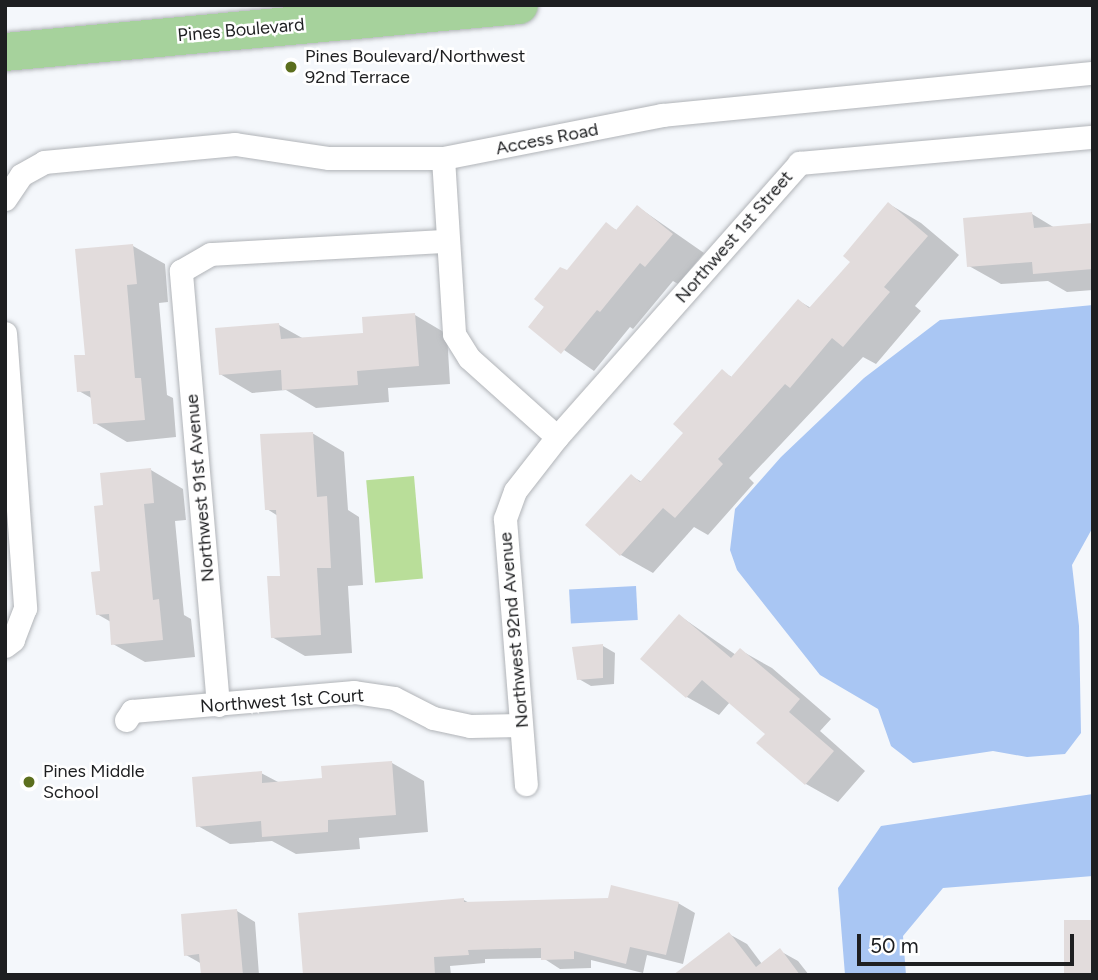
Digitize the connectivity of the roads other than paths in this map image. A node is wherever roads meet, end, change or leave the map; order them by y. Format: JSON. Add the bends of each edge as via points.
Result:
{"nodes":[{"id":1,"x":519,"y":5,"type":"edge"},
{"id":2,"x":5,"y":52,"type":"edge"},
{"id":3,"x":1093,"y":73,"type":"edge"},
{"id":4,"x":1093,"y":138,"type":"edge"},
{"id":5,"x":443,"y":158,"type":"junction"},
{"id":6,"x":8,"y":194,"type":"edge"},
{"id":7,"x":445,"y":241,"type":"junction"},
{"id":8,"x":5,"y":333,"type":"edge"},
{"id":9,"x":557,"y":437,"type":"junction"},
{"id":10,"x":9,"y":643,"type":"edge"},
{"id":11,"x":218,"y":705,"type":"junction"},
{"id":12,"x":126,"y":720,"type":"dead end"},
{"id":13,"x":521,"y":725,"type":"junction"},
{"id":14,"x":526,"y":784,"type":"dead end"}],
"edges":[{"from":1,"to":2,"type":"highway","name":"Pines Boulevard"},
{"from":3,"to":5,"type":"street","name":"Access Road","via":[[662,114]]},
{"from":4,"to":9,"type":"street","name":"Northwest 1st Street","via":[[799,163]]},
{"from":5,"to":6,"type":"street","name":"Access Road","via":[[329,158],[235,144],[175,148],[44,162],[22,175]]},
{"from":5,"to":7,"type":"street"},
{"from":7,"to":9,"type":"street","via":[[454,334],[469,358]]},
{"from":7,"to":11,"type":"street","name":"Northwest 91st Avenue","via":[[211,254],[181,271]]},
{"from":8,"to":10,"type":"street","via":[[24,608]]},
{"from":9,"to":13,"type":"street","name":"Northwest 92nd Avenue","via":[[515,491],[505,519]]},
{"from":11,"to":12,"type":"street","name":"Northwest 1st Court","via":[[132,711]]},
{"from":11,"to":13,"type":"street","name":"Northwest 1st Court","via":[[354,692],[394,698],[433,718],[470,726]]},
{"from":13,"to":14,"type":"street","name":"Northwest 92nd Avenue"}]}
